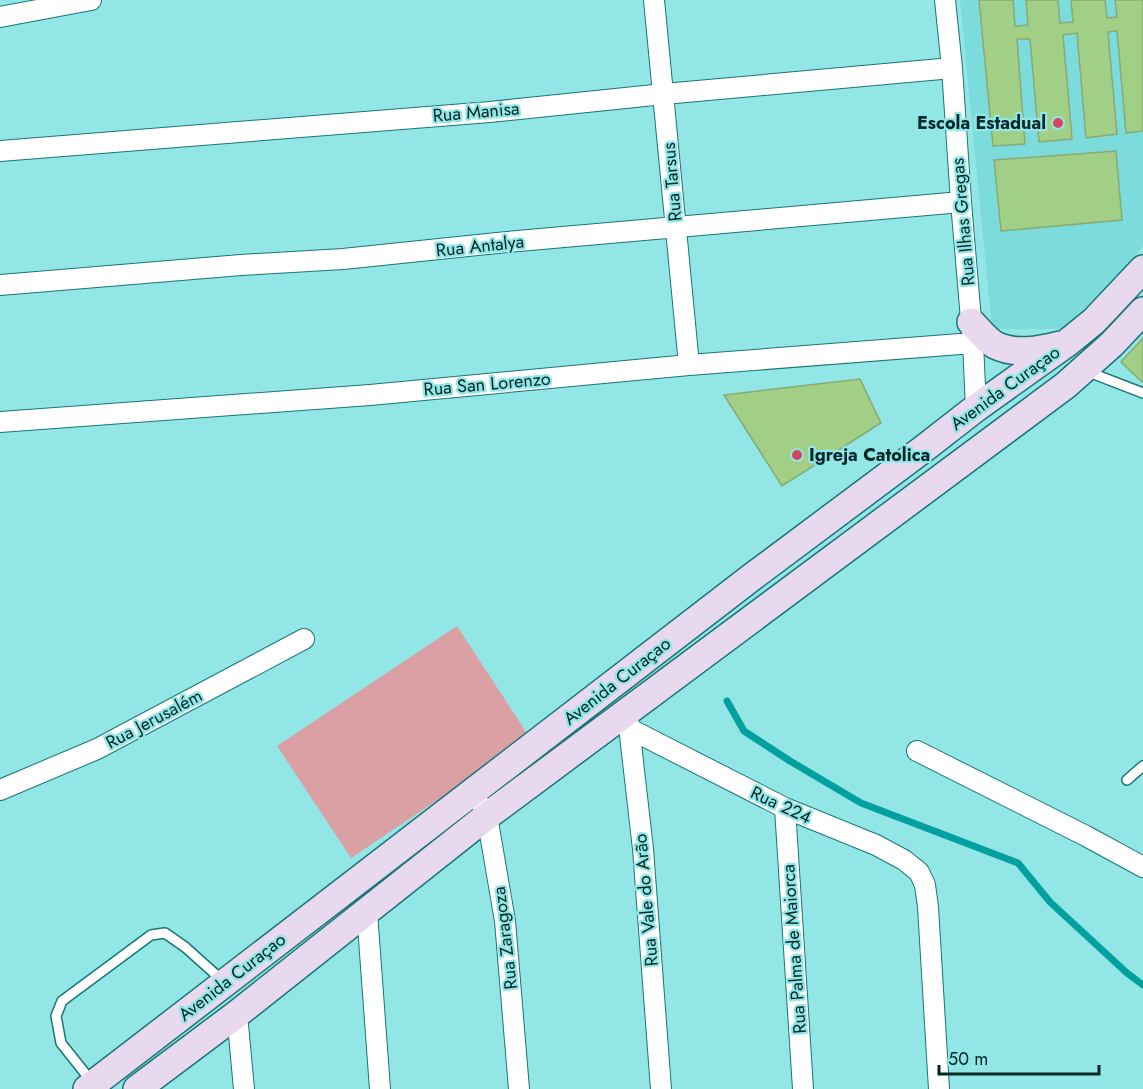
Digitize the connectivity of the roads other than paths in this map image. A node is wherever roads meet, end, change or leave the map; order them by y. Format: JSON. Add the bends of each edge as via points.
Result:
{"nodes":[{"id":1,"x":91,"y":0,"type":"edge"},
{"id":2,"x":654,"y":0,"type":"edge"},
{"id":3,"x":945,"y":0,"type":"edge"},
{"id":4,"x":0,"y":17,"type":"edge"},
{"id":5,"x":952,"y":68,"type":"junction"},
{"id":6,"x":664,"y":94,"type":"junction"},
{"id":7,"x":0,"y":151,"type":"edge"},
{"id":8,"x":960,"y":202,"type":"junction"},
{"id":9,"x":676,"y":227,"type":"junction"},
{"id":10,"x":1143,"y":269,"type":"edge"},
{"id":11,"x":0,"y":285,"type":"edge"},
{"id":12,"x":1143,"y":311,"type":"edge"},
{"id":13,"x":972,"y":332,"type":"junction"},
{"id":14,"x":1067,"y":343,"type":"junction"},
{"id":15,"x":689,"y":365,"type":"junction"},
{"id":16,"x":1083,"y":370,"type":"junction"},
{"id":17,"x":1143,"y":393,"type":"edge"},
{"id":18,"x":976,"y":408,"type":"junction"},
{"id":19,"x":0,"y":422,"type":"edge"},
{"id":20,"x":794,"y":546,"type":"junction"},
{"id":21,"x":807,"y":578,"type":"junction"},
{"id":22,"x":304,"y":639,"type":"dead end"},
{"id":23,"x":629,"y":720,"type":"junction"},
{"id":24,"x":917,"y":751,"type":"dead end"},
{"id":25,"x":1143,"y":766,"type":"edge"},
{"id":26,"x":1127,"y":780,"type":"dead end"},
{"id":27,"x":476,"y":789,"type":"junction"},
{"id":28,"x":0,"y":790,"type":"edge"},
{"id":29,"x":785,"y":808,"type":"junction"},
{"id":30,"x":487,"y":816,"type":"junction"},
{"id":31,"x":1143,"y":867,"type":"edge"},
{"id":32,"x":367,"y":912,"type":"junction"},
{"id":33,"x":225,"y":983,"type":"junction"},
{"id":34,"x":237,"y":1014,"type":"junction"},
{"id":35,"x":90,"y":1086,"type":"edge"},
{"id":36,"x":137,"y":1089,"type":"edge"},
{"id":37,"x":244,"y":1089,"type":"edge"},
{"id":38,"x":380,"y":1089,"type":"edge"},
{"id":39,"x":519,"y":1089,"type":"edge"},
{"id":40,"x":661,"y":1089,"type":"edge"},
{"id":41,"x":803,"y":1089,"type":"edge"},
{"id":42,"x":939,"y":1089,"type":"edge"}],
"edges":[{"from":1,"to":4,"type":"street"},
{"from":2,"to":6,"type":"street","name":"Rua Tarsus"},
{"from":3,"to":5,"type":"street","name":"Rua Ilhas Gregas"},
{"from":5,"to":6,"type":"street","name":"Rua Manisa"},
{"from":5,"to":8,"type":"street","name":"Rua Ilhas Gregas"},
{"from":6,"to":7,"type":"street","name":"Rua Manisa","via":[[490,112]]},
{"from":6,"to":9,"type":"street","name":"Rua Tarsus"},
{"from":8,"to":9,"type":"street","name":"Rua Antalya"},
{"from":8,"to":13,"type":"street","name":"Rua Ilhas Gregas"},
{"from":9,"to":11,"type":"street","name":"Rua Antalya","via":[[343,259]]},
{"from":9,"to":15,"type":"street","name":"Rua Tarsus"},
{"from":10,"to":14,"type":"main road","name":"Avenida Curaçao","via":[[1094,321]]},
{"from":12,"to":16,"type":"main road","name":"Avenida Curaçao"},
{"from":13,"to":14,"type":"main road","via":[[1008,349],[1042,349]]},
{"from":13,"to":15,"type":"street","name":"Rua San Lorenzo"},
{"from":13,"to":18,"type":"street","name":"Rua Ilhas Gregas"},
{"from":14,"to":18,"type":"main road","name":"Avenida Curaçao"},
{"from":15,"to":19,"type":"street","name":"Rua San Lorenzo","via":[[370,395]]},
{"from":16,"to":17,"type":"lane"},
{"from":16,"to":21,"type":"main road","name":"Avenida Curaçao"},
{"from":18,"to":20,"type":"main road","name":"Avenida Curaçao"},
{"from":20,"to":21,"type":"main road"},
{"from":20,"to":27,"type":"main road","name":"Avenida Curaçao"},
{"from":21,"to":23,"type":"main road","name":"Avenida Curaçao"},
{"from":22,"to":28,"type":"street","name":"Rua Jerusalém","via":[[97,749]]},
{"from":23,"to":29,"type":"street","name":"Rua 224"},
{"from":23,"to":30,"type":"main road","name":"Avenida Curaçao"},
{"from":23,"to":40,"type":"street","name":"Rua Vale do Arão"},
{"from":24,"to":31,"type":"street"},
{"from":25,"to":26,"type":"lane"},
{"from":27,"to":30,"type":"street","name":"Rua Zaragoza"},
{"from":27,"to":33,"type":"main road","name":"Avenida Curaçao"},
{"from":29,"to":41,"type":"street","name":"Rua Palma de Maiorca"},
{"from":29,"to":42,"type":"street","name":"Rua 224","via":[[876,845],[919,872],[929,916]]},
{"from":30,"to":32,"type":"main road","name":"Avenida Curaçao"},
{"from":30,"to":39,"type":"street","name":"Rua Zaragoza","via":[[505,921]]},
{"from":32,"to":34,"type":"main road","name":"Avenida Curaçao"},
{"from":32,"to":38,"type":"street"},
{"from":33,"to":35,"type":"main road","name":"Avenida Curaçao"},
{"from":33,"to":35,"type":"lane","via":[[165,933],[151,935],[62,1001],[56,1016],[61,1043]]},
{"from":34,"to":36,"type":"main road","name":"Avenida Curaçao"},
{"from":34,"to":37,"type":"street"}]}
